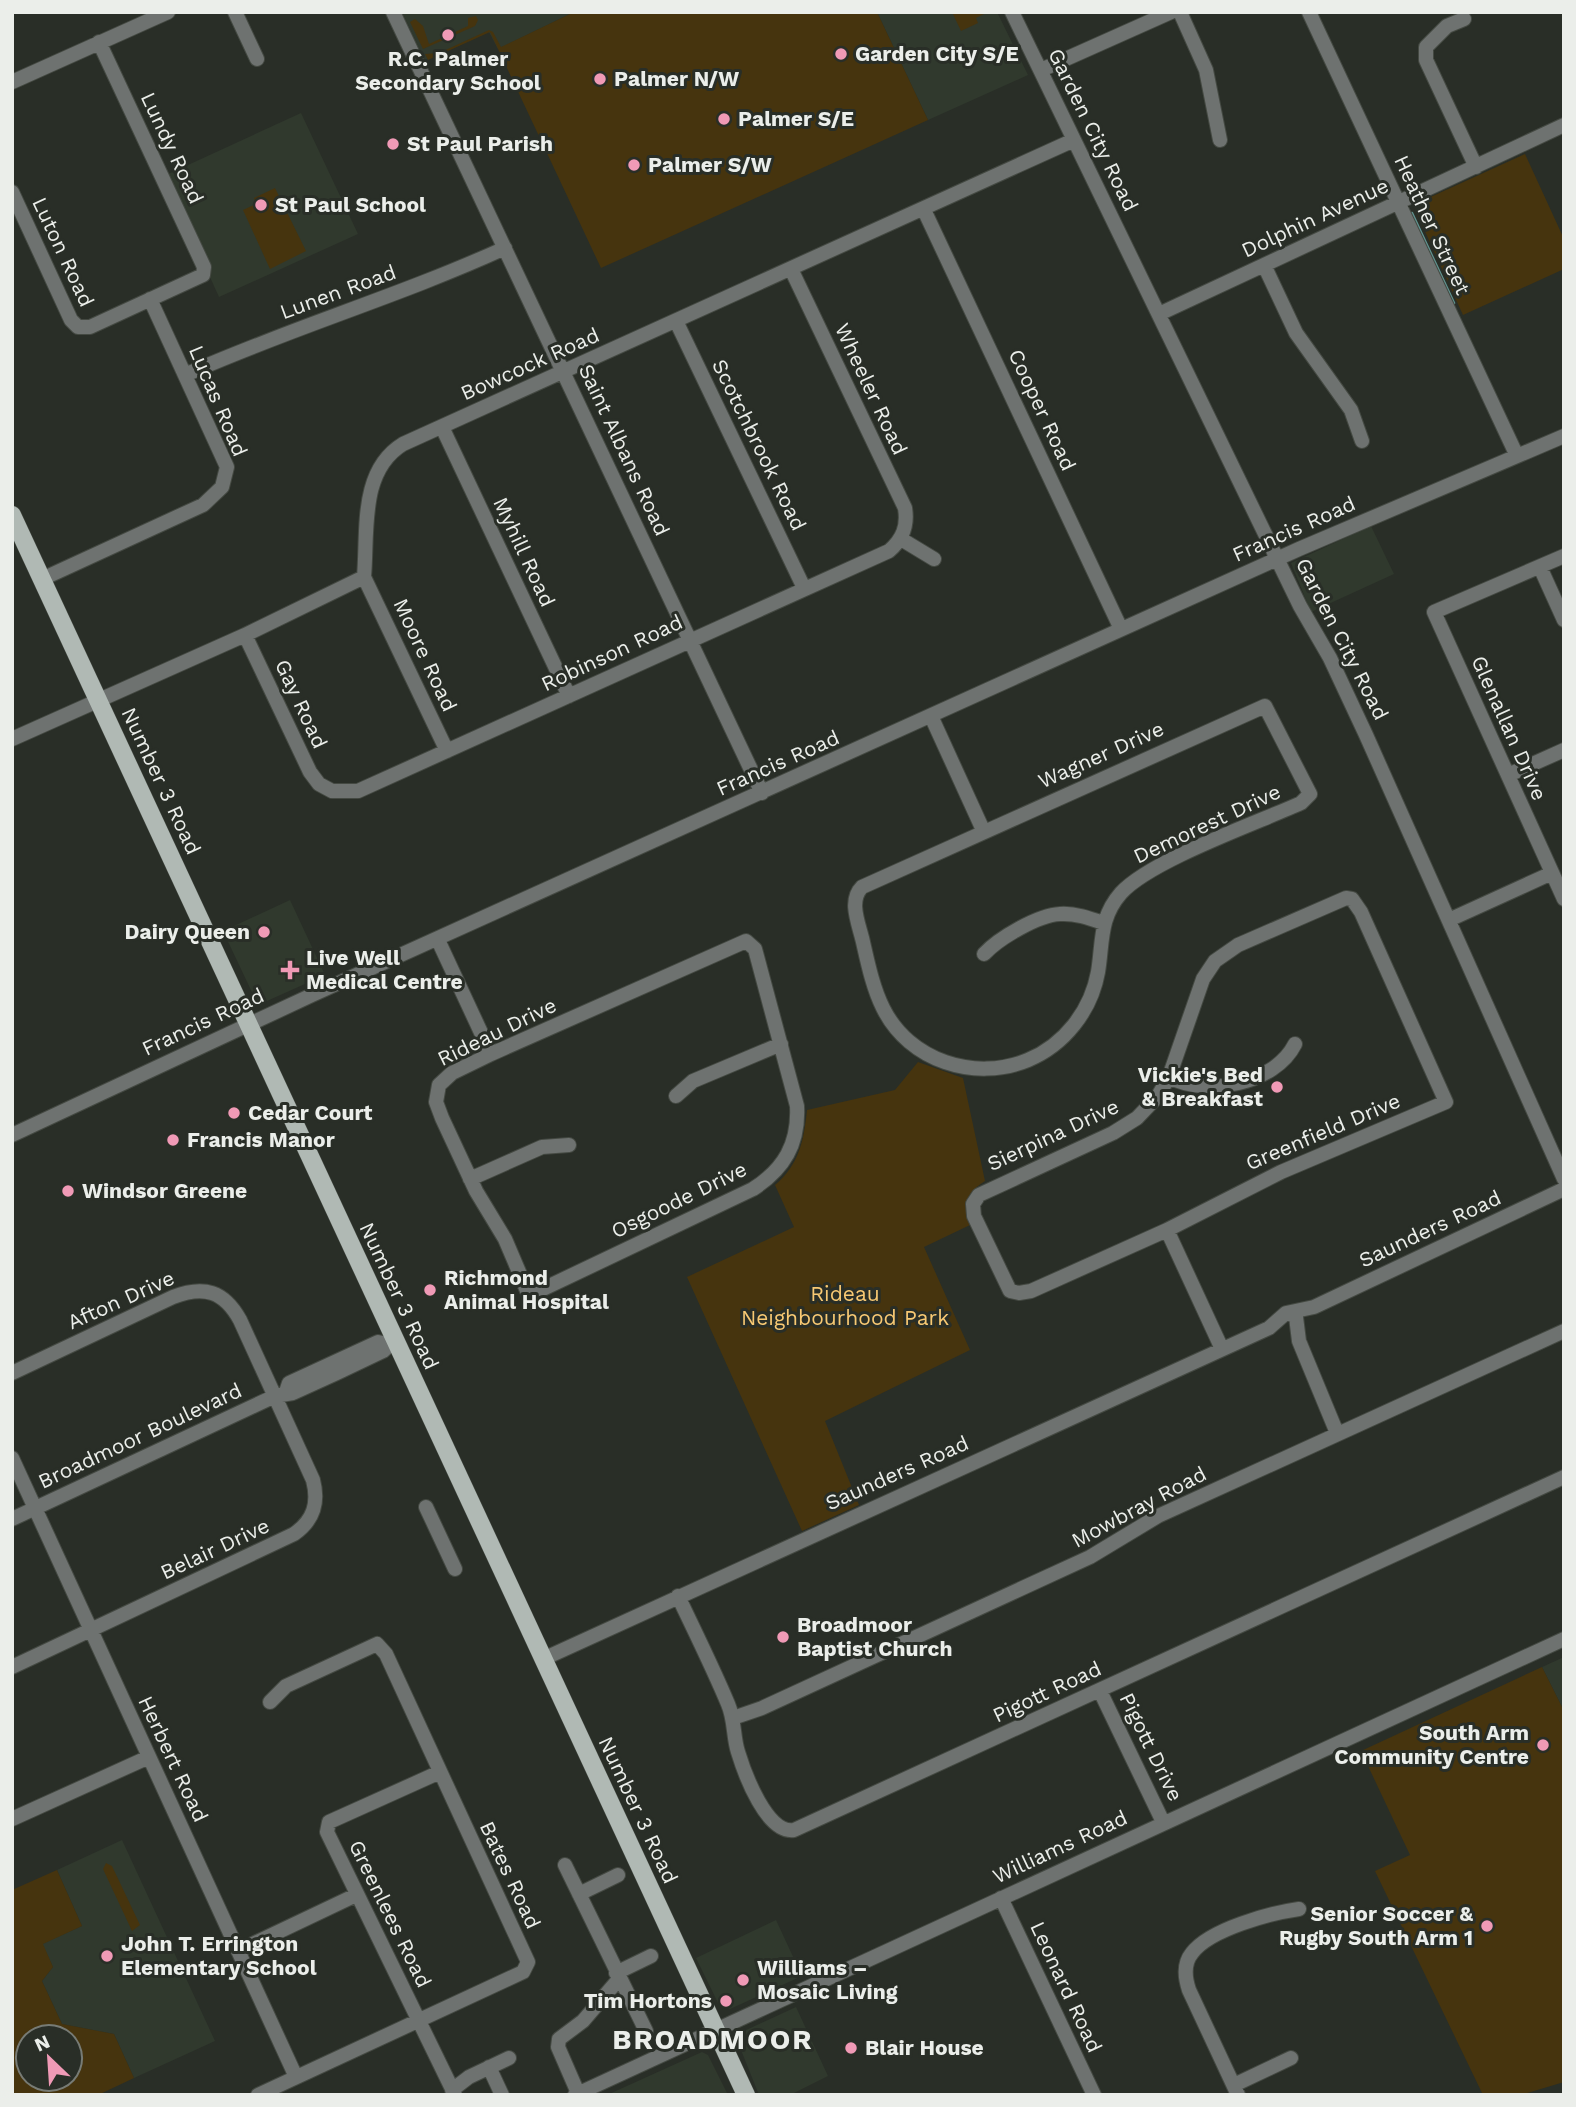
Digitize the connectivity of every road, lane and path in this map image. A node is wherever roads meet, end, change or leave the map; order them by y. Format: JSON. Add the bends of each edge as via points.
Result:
{"nodes":[{"id":1,"x":167,"y":12,"type":"edge"},
{"id":2,"x":235,"y":12,"type":"edge"},
{"id":3,"x":393,"y":12,"type":"edge"},
{"id":4,"x":1012,"y":12,"type":"edge"},
{"id":5,"x":1171,"y":12,"type":"edge"},
{"id":6,"x":1180,"y":12,"type":"edge"},
{"id":7,"x":1309,"y":12,"type":"edge"},
{"id":8,"x":1464,"y":19,"type":"dead end"},
{"id":9,"x":99,"y":42,"type":"junction"},
{"id":10,"x":257,"y":59,"type":"dead end"},
{"id":11,"x":1041,"y":70,"type":"junction"},
{"id":12,"x":12,"y":82,"type":"edge"},
{"id":13,"x":1564,"y":125,"type":"edge"},
{"id":14,"x":1074,"y":140,"type":"junction"},
{"id":15,"x":1220,"y":140,"type":"dead end"},
{"id":16,"x":1476,"y":167,"type":"junction"},
{"id":17,"x":12,"y":192,"type":"edge"},
{"id":18,"x":1399,"y":202,"type":"junction"},
{"id":19,"x":924,"y":210,"type":"junction"},
{"id":20,"x":505,"y":248,"type":"junction"},
{"id":21,"x":1264,"y":265,"type":"junction"},
{"id":22,"x":791,"y":269,"type":"junction"},
{"id":23,"x":150,"y":299,"type":"junction"},
{"id":24,"x":1159,"y":314,"type":"junction"},
{"id":25,"x":676,"y":321,"type":"junction"},
{"id":26,"x":564,"y":371,"type":"junction"},
{"id":27,"x":185,"y":375,"type":"junction"},
{"id":28,"x":442,"y":426,"type":"junction"},
{"id":29,"x":1564,"y":436,"type":"edge"},
{"id":30,"x":1362,"y":441,"type":"dead end"},
{"id":31,"x":1517,"y":456,"type":"junction"},
{"id":32,"x":12,"y":515,"type":"edge"},
{"id":33,"x":903,"y":533,"type":"junction"},
{"id":34,"x":17,"y":536,"type":"edge"},
{"id":35,"x":1564,"y":556,"type":"edge"},
{"id":36,"x":1278,"y":558,"type":"junction"},
{"id":37,"x":934,"y":559,"type":"dead end"},
{"id":38,"x":1540,"y":566,"type":"junction"},
{"id":39,"x":365,"y":577,"type":"junction"},
{"id":40,"x":42,"y":579,"type":"junction"},
{"id":41,"x":804,"y":589,"type":"junction"},
{"id":42,"x":1564,"y":621,"type":"edge"},
{"id":43,"x":1121,"y":629,"type":"junction"},
{"id":44,"x":244,"y":635,"type":"junction"},
{"id":45,"x":691,"y":640,"type":"junction"},
{"id":46,"x":569,"y":696,"type":"junction"},
{"id":47,"x":98,"y":701,"type":"junction"},
{"id":48,"x":931,"y":716,"type":"junction"},
{"id":49,"x":12,"y":739,"type":"edge"},
{"id":50,"x":1564,"y":750,"type":"edge"},
{"id":51,"x":447,"y":751,"type":"junction"},
{"id":52,"x":1508,"y":775,"type":"junction"},
{"id":53,"x":325,"y":787,"type":"joint"},
{"id":54,"x":762,"y":793,"type":"junction"},
{"id":55,"x":1301,"y":803,"type":"joint"},
{"id":56,"x":983,"y":830,"type":"junction"},
{"id":57,"x":1552,"y":873,"type":"junction"},
{"id":58,"x":856,"y":894,"type":"joint"},
{"id":59,"x":1352,"y":899,"type":"joint"},
{"id":60,"x":1564,"y":899,"type":"edge"},
{"id":61,"x":1451,"y":919,"type":"junction"},
{"id":62,"x":1103,"y":923,"type":"junction"},
{"id":63,"x":438,"y":940,"type":"junction"},
{"id":64,"x":746,"y":941,"type":"joint"},
{"id":65,"x":984,"y":954,"type":"dead end"},
{"id":66,"x":248,"y":1024,"type":"junction"},
{"id":67,"x":781,"y":1044,"type":"junction"},
{"id":68,"x":1295,"y":1044,"type":"dead end"},
{"id":69,"x":491,"y":1054,"type":"junction"},
{"id":70,"x":1169,"y":1077,"type":"junction"},
{"id":71,"x":676,"y":1096,"type":"dead end"},
{"id":72,"x":12,"y":1135,"type":"edge"},
{"id":73,"x":569,"y":1145,"type":"dead end"},
{"id":74,"x":470,"y":1179,"type":"junction"},
{"id":75,"x":1564,"y":1179,"type":"edge"},
{"id":76,"x":1564,"y":1189,"type":"edge"},
{"id":77,"x":1167,"y":1230,"type":"junction"},
{"id":78,"x":528,"y":1293,"type":"joint"},
{"id":79,"x":1014,"y":1293,"type":"joint"},
{"id":80,"x":1289,"y":1321,"type":"junction"},
{"id":81,"x":1564,"y":1331,"type":"edge"},
{"id":82,"x":391,"y":1342,"type":"junction"},
{"id":83,"x":1222,"y":1349,"type":"junction"},
{"id":84,"x":12,"y":1373,"type":"edge"},
{"id":85,"x":280,"y":1394,"type":"junction"},
{"id":86,"x":1338,"y":1433,"type":"junction"},
{"id":87,"x":12,"y":1458,"type":"edge"},
{"id":88,"x":1564,"y":1477,"type":"edge"},
{"id":89,"x":426,"y":1507,"type":"dead end"},
{"id":90,"x":35,"y":1509,"type":"junction"},
{"id":91,"x":12,"y":1519,"type":"edge"},
{"id":92,"x":455,"y":1569,"type":"dead end"},
{"id":93,"x":678,"y":1596,"type":"junction"},
{"id":94,"x":91,"y":1630,"type":"junction"},
{"id":95,"x":1564,"y":1639,"type":"edge"},
{"id":96,"x":543,"y":1659,"type":"junction"},
{"id":97,"x":12,"y":1667,"type":"edge"},
{"id":98,"x":1100,"y":1690,"type":"junction"},
{"id":99,"x":270,"y":1702,"type":"dead end"},
{"id":100,"x":733,"y":1718,"type":"junction"},
{"id":101,"x":149,"y":1756,"type":"junction"},
{"id":102,"x":440,"y":1772,"type":"junction"},
{"id":103,"x":12,"y":1819,"type":"edge"},
{"id":104,"x":1163,"y":1822,"type":"junction"},
{"id":105,"x":565,"y":1865,"type":"dead end"},
{"id":106,"x":618,"y":1875,"type":"dead end"},
{"id":107,"x":579,"y":1894,"type":"junction"},
{"id":108,"x":356,"y":1895,"type":"junction"},
{"id":109,"x":1001,"y":1898,"type":"junction"},
{"id":110,"x":1299,"y":1909,"type":"dead end"},
{"id":111,"x":238,"y":1951,"type":"junction"},
{"id":112,"x":651,"y":1956,"type":"dead end"},
{"id":113,"x":618,"y":1976,"type":"junction"},
{"id":114,"x":419,"y":2021,"type":"junction"},
{"id":115,"x":715,"y":2030,"type":"junction"},
{"id":116,"x":646,"y":2031,"type":"dead end"},
{"id":117,"x":509,"y":2058,"type":"dead end"},
{"id":118,"x":1291,"y":2058,"type":"dead end"},
{"id":119,"x":489,"y":2067,"type":"junction"},
{"id":120,"x":296,"y":2077,"type":"junction"},
{"id":121,"x":1236,"y":2090,"type":"edge"},
{"id":122,"x":454,"y":2092,"type":"edge"},
{"id":123,"x":576,"y":2094,"type":"edge"},
{"id":124,"x":258,"y":2095,"type":"edge"},
{"id":125,"x":502,"y":2095,"type":"edge"},
{"id":126,"x":746,"y":2095,"type":"edge"},
{"id":127,"x":1094,"y":2095,"type":"edge"}],
"edges":[{"from":1,"to":9,"type":"street"},
{"from":2,"to":10,"type":"street"},
{"from":3,"to":20,"type":"street","name":"Saint Albans Road"},
{"from":4,"to":11,"type":"street","name":"Garden City Road"},
{"from":5,"to":11,"type":"street"},
{"from":6,"to":15,"type":"street","via":[[1206,70]]},
{"from":7,"to":18,"type":"street","name":"Heather Street"},
{"from":8,"to":16,"type":"street","via":[[1447,26],[1426,47],[1426,60]]},
{"from":9,"to":12,"type":"street"},
{"from":9,"to":23,"type":"street","name":"Lundy Road","via":[[204,272]]},
{"from":11,"to":14,"type":"street","name":"Garden City Road"},
{"from":13,"to":16,"type":"street","name":"Dolphin Avenue"},
{"from":14,"to":19,"type":"street","name":"Bowcock Road"},
{"from":14,"to":24,"type":"street","name":"Garden City Road"},
{"from":16,"to":18,"type":"street","name":"Dolphin Avenue"},
{"from":17,"to":23,"type":"street","name":"Luton Road","via":[[78,327],[90,327]]},
{"from":18,"to":21,"type":"street","name":"Dolphin Avenue"},
{"from":18,"to":31,"type":"street","name":"Heather Street"},
{"from":19,"to":22,"type":"street","name":"Bowcock Road"},
{"from":19,"to":43,"type":"street","name":"Cooper Road"},
{"from":20,"to":26,"type":"street","name":"Saint Albans Road"},
{"from":20,"to":27,"type":"street","name":"Lunen Road","via":[[246,347]]},
{"from":21,"to":24,"type":"street","name":"Dolphin Avenue"},
{"from":21,"to":30,"type":"street","via":[[1296,333],[1351,410]]},
{"from":22,"to":25,"type":"street","name":"Bowcock Road"},
{"from":22,"to":33,"type":"street","name":"Wheeler Road","via":[[905,508]]},
{"from":23,"to":27,"type":"street","name":"Lucas Road"},
{"from":24,"to":36,"type":"street","name":"Garden City Road"},
{"from":25,"to":26,"type":"street","name":"Bowcock Road"},
{"from":25,"to":41,"type":"street","name":"Scotchbrook Road"},
{"from":26,"to":28,"type":"street","name":"Bowcock Road"},
{"from":26,"to":45,"type":"street","name":"Saint Albans Road"},
{"from":27,"to":40,"type":"street","name":"Lucas Road","via":[[227,467],[222,487],[202,505]]},
{"from":28,"to":39,"type":"street","name":"Bowcock Road","via":[[392,451],[377,468],[370,487]]},
{"from":28,"to":46,"type":"street","name":"Myhill Road"},
{"from":29,"to":31,"type":"street","name":"Francis Road"},
{"from":31,"to":36,"type":"street","name":"Francis Road"},
{"from":32,"to":34,"type":"main road","name":"Number 3 Road"},
{"from":33,"to":37,"type":"street"},
{"from":33,"to":41,"type":"street","name":"Robinson Road","via":[[888,551]]},
{"from":34,"to":40,"type":"main road","name":"Number 3 Road"},
{"from":35,"to":38,"type":"street"},
{"from":36,"to":43,"type":"street","name":"Francis Road"},
{"from":36,"to":61,"type":"street","name":"Garden City Road","via":[[1330,658]]},
{"from":38,"to":42,"type":"street"},
{"from":38,"to":52,"type":"street","name":"Glenallan Drive","via":[[1434,612]]},
{"from":39,"to":44,"type":"street"},
{"from":39,"to":51,"type":"street","name":"Moore Road"},
{"from":40,"to":47,"type":"main road","name":"Number 3 Road"},
{"from":41,"to":45,"type":"street","name":"Robinson Road"},
{"from":43,"to":48,"type":"street","name":"Francis Road"},
{"from":44,"to":47,"type":"street"},
{"from":44,"to":53,"type":"street","name":"Gay Road","via":[[310,772]]},
{"from":45,"to":46,"type":"street","name":"Robinson Road"},
{"from":45,"to":54,"type":"street","name":"Saint Albans Road"},
{"from":46,"to":51,"type":"street","name":"Robinson Road"},
{"from":47,"to":49,"type":"street"},
{"from":47,"to":66,"type":"main road","name":"Number 3 Road"},
{"from":48,"to":54,"type":"street","name":"Francis Road"},
{"from":48,"to":56,"type":"street"},
{"from":50,"to":52,"type":"street"},
{"from":51,"to":53,"type":"street","name":"Robinson Road","via":[[358,791]]},
{"from":52,"to":57,"type":"street","name":"Glenallan Drive"},
{"from":54,"to":63,"type":"street","name":"Francis Road"},
{"from":55,"to":56,"type":"street","name":"Wagner Drive","via":[[1310,794],[1265,706]]},
{"from":55,"to":62,"type":"street","name":"Demorest Drive","via":[[1145,874],[1122,892]]},
{"from":56,"to":58,"type":"street","name":"Wagner Drive","via":[[865,885]]},
{"from":57,"to":60,"type":"street","name":"Glenallan Drive"},
{"from":57,"to":61,"type":"street"},
{"from":58,"to":62,"type":"street","name":"Demorest Drive","via":[[854,904],[868,962],[887,1016],[912,1044],[937,1059],[979,1070],[1028,1060],[1067,1034],[1092,992]]},
{"from":59,"to":70,"type":"street","name":"Sierpina Drive","via":[[1331,902],[1219,956],[1203,979]]},
{"from":59,"to":77,"type":"street","name":"Greenfield Drive","via":[[1446,1102],[1280,1172]]},
{"from":61,"to":75,"type":"street","name":"Garden City Road"},
{"from":62,"to":65,"type":"street","via":[[1056,914],[1003,937]]},
{"from":63,"to":66,"type":"street","name":"Francis Road"},
{"from":63,"to":69,"type":"street"},
{"from":64,"to":67,"type":"street","name":"Osgoode Drive","via":[[755,949]]},
{"from":64,"to":69,"type":"street","name":"Rideau Drive"},
{"from":66,"to":72,"type":"street","name":"Francis Road"},
{"from":66,"to":82,"type":"main road","name":"Number 3 Road"},
{"from":67,"to":71,"type":"street","via":[[693,1081]]},
{"from":67,"to":78,"type":"street","name":"Osgoode Drive","via":[[798,1122],[788,1156],[778,1169],[750,1190],[545,1289]]},
{"from":68,"to":70,"type":"street","via":[[1284,1061],[1237,1083],[1204,1087]]},
{"from":69,"to":74,"type":"street","name":"Rideau Drive","via":[[444,1077],[436,1091],[442,1118]]},
{"from":70,"to":79,"type":"street","name":"Sierpina Drive","via":[[1152,1103],[1125,1126],[975,1199],[976,1220],[1004,1283]]},
{"from":73,"to":74,"type":"street","via":[[542,1147]]},
{"from":74,"to":78,"type":"street","name":"Rideau Drive","via":[[505,1239]]},
{"from":76,"to":80,"type":"street","name":"Saunders Road"},
{"from":77,"to":79,"type":"street","name":"Greenfield Drive","via":[[1031,1291]]},
{"from":77,"to":83,"type":"street"},
{"from":80,"to":83,"type":"street","name":"Saunders Road"},
{"from":80,"to":86,"type":"street"},
{"from":81,"to":86,"type":"street","name":"Mowbray Road"},
{"from":82,"to":85,"type":"street","name":"Broadmoor Boulevard","via":[[377,1342],[289,1383]]},
{"from":82,"to":96,"type":"main road","name":"Number 3 Road"},
{"from":83,"to":93,"type":"street","name":"Saunders Road"},
{"from":84,"to":85,"type":"street","name":"Afton Drive","via":[[173,1297],[207,1290],[223,1297],[235,1310]]},
{"from":85,"to":90,"type":"street","name":"Broadmoor Boulevard"},
{"from":85,"to":94,"type":"street","name":"Belair Drive","via":[[316,1490],[309,1521],[284,1539]]},
{"from":86,"to":100,"type":"street","name":"Mowbray Road","via":[[1152,1519],[1090,1557]]},
{"from":87,"to":90,"type":"street","name":"Herbert Road"},
{"from":88,"to":98,"type":"street","name":"Pigott Road"},
{"from":89,"to":92,"type":"street"},
{"from":90,"to":91,"type":"street","name":"Broadmoor Boulevard"},
{"from":90,"to":94,"type":"street","name":"Herbert Road"},
{"from":93,"to":96,"type":"street","name":"Saunders Road"},
{"from":93,"to":100,"type":"street","name":"Pigott Road"},
{"from":94,"to":97,"type":"street","name":"Belair Drive"},
{"from":94,"to":101,"type":"street","name":"Herbert Road"},
{"from":95,"to":104,"type":"street","name":"Williams Road"},
{"from":96,"to":115,"type":"main road","name":"Number 3 Road"},
{"from":98,"to":100,"type":"street","name":"Pigott Road","via":[[787,1831],[765,1812],[738,1753]]},
{"from":98,"to":104,"type":"street","name":"Pigott Drive"},
{"from":99,"to":102,"type":"street","name":"Bates Road","via":[[286,1686],[377,1644],[386,1654]]},
{"from":101,"to":103,"type":"street"},
{"from":101,"to":111,"type":"street","name":"Herbert Road"},
{"from":102,"to":108,"type":"street","name":"Greenlees Road","via":[[329,1822],[327,1832]]},
{"from":102,"to":114,"type":"street","name":"Bates Road","via":[[528,1962],[523,1972]]},
{"from":104,"to":109,"type":"street","name":"Williams Road"},
{"from":105,"to":107,"type":"street"},
{"from":106,"to":107,"type":"street"},
{"from":107,"to":113,"type":"street"},
{"from":108,"to":111,"type":"street"},
{"from":108,"to":114,"type":"street","name":"Greenlees Road"},
{"from":109,"to":115,"type":"street","name":"Williams Road"},
{"from":109,"to":127,"type":"street","name":"Leonard Road"},
{"from":110,"to":121,"type":"street","via":[[1269,1913],[1219,1935],[1188,1959],[1184,1976],[1189,1990]]},
{"from":111,"to":120,"type":"street","name":"Herbert Road"},
{"from":112,"to":113,"type":"street"},
{"from":113,"to":116,"type":"street"},
{"from":113,"to":123,"type":"street","via":[[583,2021],[558,2039]]},
{"from":114,"to":120,"type":"street","name":"Bates Road"},
{"from":114,"to":122,"type":"street","name":"Greenlees Road"},
{"from":115,"to":123,"type":"street","name":"Williams Road"},
{"from":115,"to":126,"type":"main road","name":"Number 3 Road"},
{"from":117,"to":119,"type":"street"},
{"from":118,"to":121,"type":"street"},
{"from":119,"to":122,"type":"street"},
{"from":119,"to":125,"type":"street"},
{"from":120,"to":124,"type":"street","name":"Bates Road"}]}
